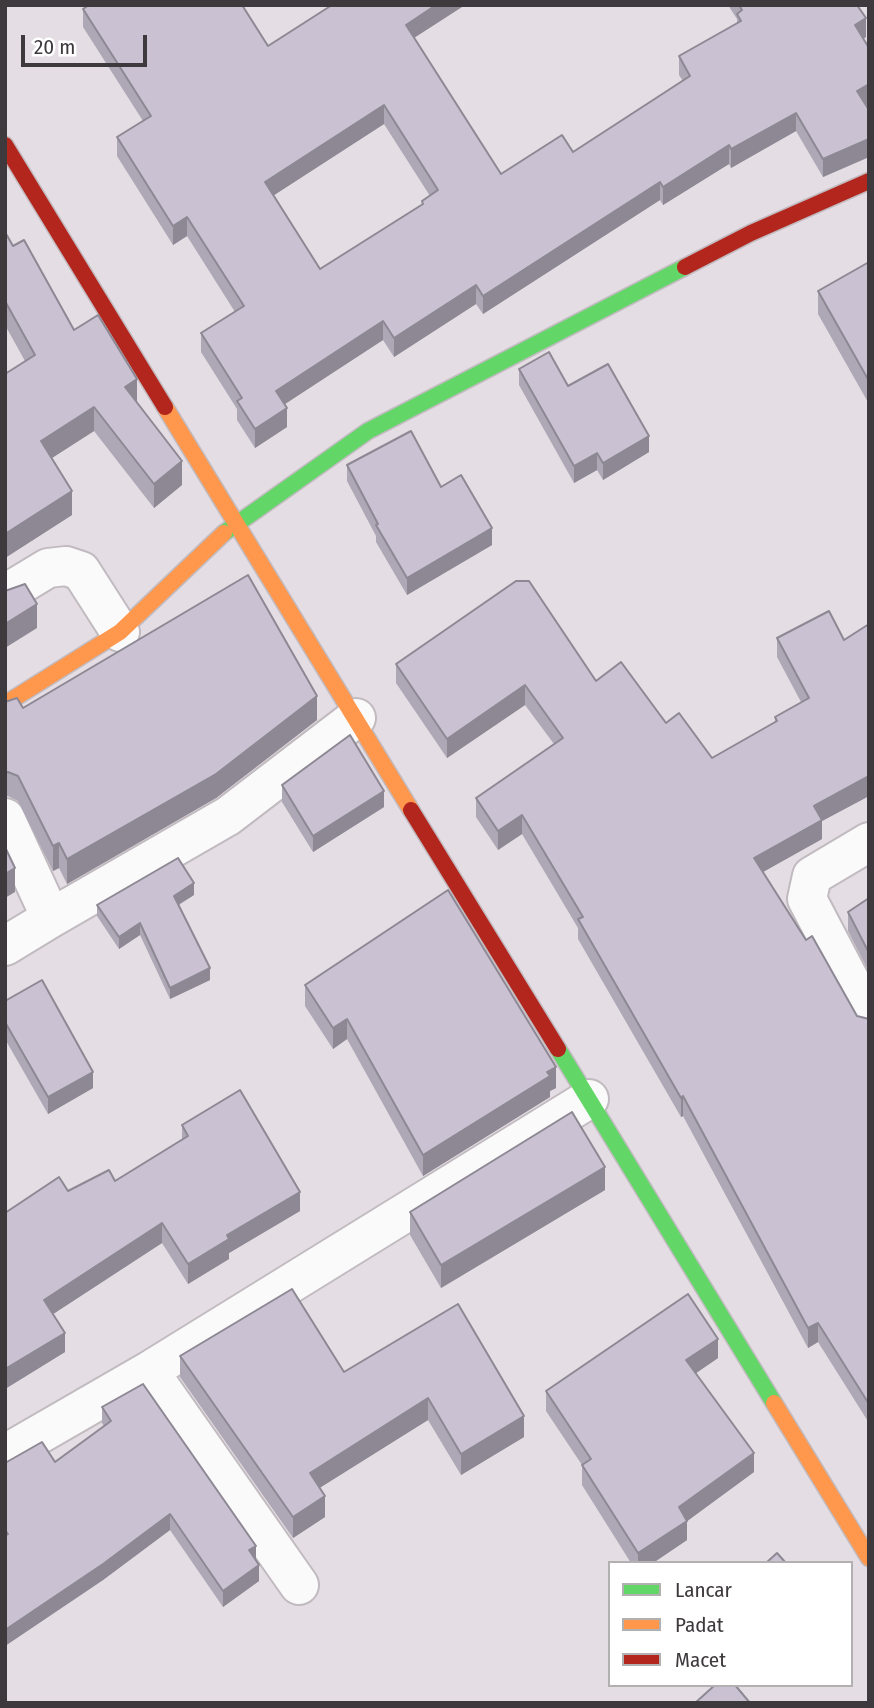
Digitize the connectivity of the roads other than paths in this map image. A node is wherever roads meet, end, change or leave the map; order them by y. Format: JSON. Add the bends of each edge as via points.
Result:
{"nodes":[{"id":1,"x":5,"y":145,"type":"edge"},
{"id":2,"x":869,"y":181,"type":"edge"},
{"id":3,"x":236,"y":522,"type":"junction"},
{"id":4,"x":5,"y":594,"type":"edge"},
{"id":5,"x":120,"y":632,"type":"junction"},
{"id":6,"x":5,"y":704,"type":"edge"},
{"id":7,"x":356,"y":718,"type":"junction"},
{"id":8,"x":5,"y":817,"type":"edge"},
{"id":9,"x":869,"y":842,"type":"edge"},
{"id":10,"x":51,"y":918,"type":"junction"},
{"id":11,"x":5,"y":946,"type":"edge"},
{"id":12,"x":869,"y":1017,"type":"edge"},
{"id":13,"x":589,"y":1099,"type":"junction"},
{"id":14,"x":149,"y":1371,"type":"junction"},
{"id":15,"x":5,"y":1454,"type":"edge"},
{"id":16,"x":869,"y":1558,"type":"edge"},
{"id":17,"x":299,"y":1585,"type":"dead end"}],
"edges":[{"from":1,"to":3,"type":"street"},
{"from":2,"to":3,"type":"street","via":[[751,233],[368,430]]},
{"from":3,"to":5,"type":"street"},
{"from":3,"to":7,"type":"street"},
{"from":4,"to":5,"type":"street","via":[[48,568],[66,566],[81,571]]},
{"from":5,"to":6,"type":"street"},
{"from":7,"to":10,"type":"street","via":[[228,817]]},
{"from":7,"to":13,"type":"street"},
{"from":8,"to":10,"type":"street"},
{"from":9,"to":12,"type":"street","via":[[812,876],[807,899]]},
{"from":10,"to":11,"type":"street"},
{"from":13,"to":14,"type":"street"},
{"from":13,"to":16,"type":"street"},
{"from":14,"to":15,"type":"street"},
{"from":14,"to":17,"type":"street"}]}
